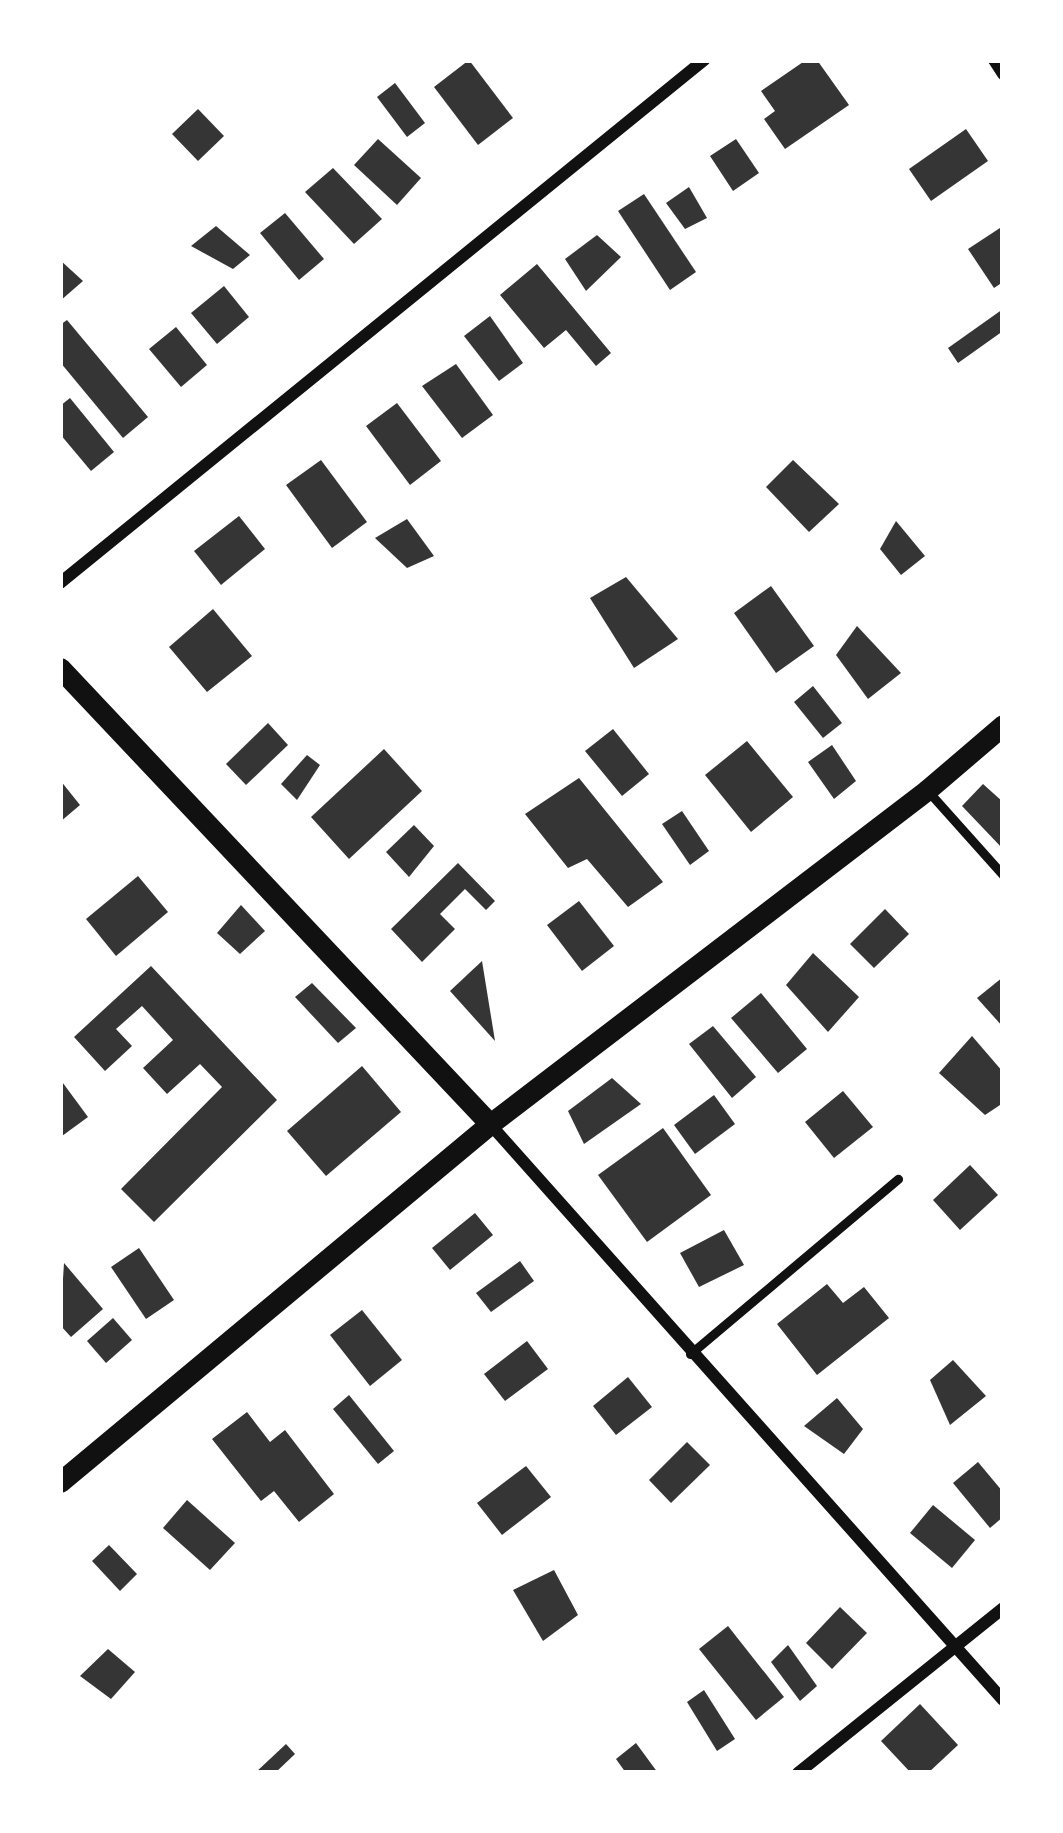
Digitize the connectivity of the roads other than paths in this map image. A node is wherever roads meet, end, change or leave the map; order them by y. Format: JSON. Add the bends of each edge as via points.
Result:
{"nodes":[{"id":1,"x":704,"y":60,"type":"edge"},
{"id":2,"x":994,"y":60,"type":"edge"},
{"id":3,"x":1003,"y":74,"type":"edge"},
{"id":4,"x":60,"y":584,"type":"edge"},
{"id":5,"x":60,"y":668,"type":"edge"},
{"id":6,"x":1003,"y":724,"type":"edge"},
{"id":7,"x":928,"y":790,"type":"junction"},
{"id":8,"x":1003,"y":875,"type":"edge"},
{"id":9,"x":490,"y":1124,"type":"junction"},
{"id":10,"x":898,"y":1179,"type":"dead end"},
{"id":11,"x":690,"y":1354,"type":"junction"},
{"id":12,"x":60,"y":1482,"type":"edge"},
{"id":13,"x":1003,"y":1608,"type":"edge"},
{"id":14,"x":953,"y":1649,"type":"junction"},
{"id":15,"x":1003,"y":1700,"type":"edge"},
{"id":16,"x":798,"y":1773,"type":"edge"}],
"edges":[{"from":1,"to":4,"type":"street"},
{"from":2,"to":3,"type":"street"},
{"from":5,"to":9,"type":"street"},
{"from":6,"to":7,"type":"street"},
{"from":7,"to":8,"type":"lane"},
{"from":7,"to":9,"type":"street"},
{"from":9,"to":11,"type":"street"},
{"from":9,"to":12,"type":"street"},
{"from":10,"to":11,"type":"lane"},
{"from":11,"to":14,"type":"street"},
{"from":13,"to":14,"type":"street"},
{"from":14,"to":15,"type":"street"},
{"from":14,"to":16,"type":"street"}]}
